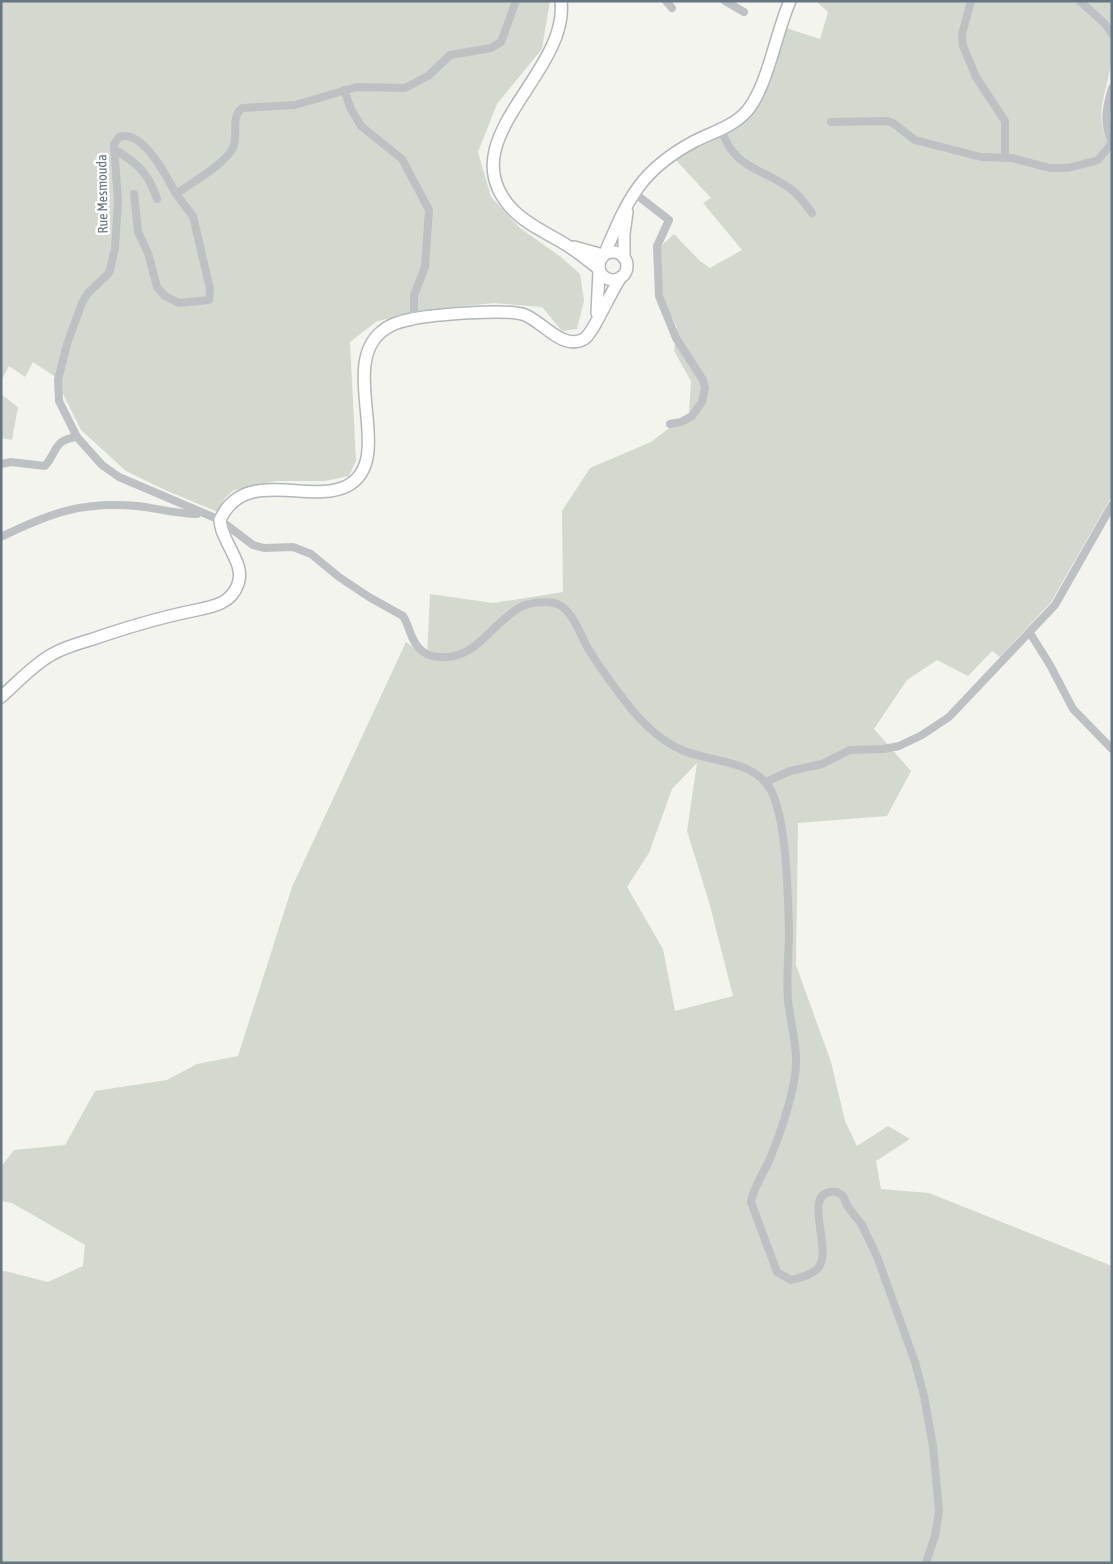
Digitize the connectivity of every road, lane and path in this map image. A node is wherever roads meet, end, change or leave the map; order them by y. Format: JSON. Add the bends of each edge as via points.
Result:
{"nodes":[{"id":1,"x":516,"y":1,"type":"edge"},
{"id":2,"x":561,"y":1,"type":"edge"},
{"id":3,"x":725,"y":1,"type":"edge"},
{"id":4,"x":790,"y":1,"type":"edge"},
{"id":5,"x":971,"y":1,"type":"edge"},
{"id":6,"x":1080,"y":1,"type":"edge"},
{"id":7,"x":744,"y":12,"type":"dead end"},
{"id":8,"x":1112,"y":34,"type":"edge"},
{"id":9,"x":1112,"y":88,"type":"edge"},
{"id":10,"x":344,"y":90,"type":"junction"},
{"id":11,"x":831,"y":122,"type":"dead end"},
{"id":12,"x":721,"y":129,"type":"junction"},
{"id":13,"x":1112,"y":143,"type":"edge"},
{"id":14,"x":114,"y":149,"type":"junction"},
{"id":15,"x":1005,"y":158,"type":"junction"},
{"id":16,"x":134,"y":194,"type":"dead end"},
{"id":17,"x":176,"y":194,"type":"junction"},
{"id":18,"x":631,"y":196,"type":"junction"},
{"id":19,"x":156,"y":199,"type":"dead end"},
{"id":20,"x":812,"y":213,"type":"dead end"},
{"id":21,"x":567,"y":245,"type":"junction"},
{"id":22,"x":604,"y":254,"type":"junction"},
{"id":23,"x":624,"y":258,"type":"junction"},
{"id":24,"x":599,"y":270,"type":"junction"},
{"id":25,"x":621,"y":277,"type":"junction"},
{"id":26,"x":414,"y":318,"type":"junction"},
{"id":27,"x":595,"y":322,"type":"junction"},
{"id":28,"x":670,"y":424,"type":"dead end"},
{"id":29,"x":77,"y":437,"type":"junction"},
{"id":30,"x":1,"y":464,"type":"edge"},
{"id":31,"x":1112,"y":505,"type":"edge"},
{"id":32,"x":202,"y":514,"type":"junction"},
{"id":33,"x":220,"y":520,"type":"junction"},
{"id":34,"x":1,"y":537,"type":"edge"},
{"id":35,"x":1030,"y":633,"type":"junction"},
{"id":36,"x":1,"y":696,"type":"edge"},
{"id":37,"x":1112,"y":750,"type":"edge"},
{"id":38,"x":766,"y":782,"type":"junction"},
{"id":39,"x":926,"y":1563,"type":"edge"}],
"edges":[{"from":1,"to":10,"type":"street","via":[[503,39],[497,45],[450,55],[412,86],[396,89],[370,85]]},
{"from":2,"to":21,"type":"main road","via":[[560,28],[554,46],[504,125],[496,144],[494,169],[501,193],[513,210],[532,226]]},
{"from":3,"to":7,"type":"street"},
{"from":4,"to":12,"type":"main road","via":[[754,102]]},
{"from":5,"to":15,"type":"street","via":[[962,34],[964,46],[976,76],[1005,121]]},
{"from":6,"to":8,"type":"street"},
{"from":9,"to":13,"type":"street","via":[[1105,114]]},
{"from":10,"to":17,"type":"street","via":[[294,105],[242,108],[236,117],[235,141],[229,154]]},
{"from":10,"to":26,"type":"street","via":[[361,126],[402,159],[429,210],[425,267],[414,295]]},
{"from":11,"to":15,"type":"street","via":[[887,121],[915,140],[981,157]]},
{"from":12,"to":18,"type":"main road","via":[[662,163],[641,181]]},
{"from":12,"to":20,"type":"street","via":[[729,148],[740,160],[790,189]]},
{"from":13,"to":15,"type":"street","via":[[1098,160],[1068,168],[1050,168]]},
{"from":14,"to":17,"type":"street","name":"Rue Mesmouda","via":[[116,140],[122,135],[139,142],[159,163]]},
{"from":14,"to":19,"type":"street","via":[[143,170]]},
{"from":14,"to":29,"type":"street","name":"Rue Mesmouda","via":[[118,201],[112,261],[109,273],[82,303],[58,380],[59,400]]},
{"from":16,"to":17,"type":"street","via":[[138,232],[148,253],[157,287],[165,296],[183,304],[209,300],[210,289],[195,220]]},
{"from":18,"to":22,"type":"main road"},
{"from":18,"to":23,"type":"main road","via":[[624,234]]},
{"from":18,"to":28,"type":"street","via":[[669,220],[657,246],[659,296],[676,338],[705,388],[702,402],[692,416]]},
{"from":21,"to":22,"type":"main road"},
{"from":21,"to":24,"type":"main road"},
{"from":22,"to":23,"type":"main road","via":[[616,252]]},
{"from":22,"to":24,"type":"main road","via":[[598,264]]},
{"from":23,"to":25,"type":"main road","via":[[627,267]]},
{"from":24,"to":25,"type":"main road","via":[[608,279]]},
{"from":24,"to":27,"type":"main road"},
{"from":25,"to":27,"type":"main road"},
{"from":26,"to":27,"type":"main road","via":[[515,312],[541,323],[564,341],[571,342],[586,338]]},
{"from":26,"to":33,"type":"main road","via":[[386,328],[368,349],[364,368],[368,452],[362,473],[355,481],[332,490],[267,490],[246,494],[230,505]]},
{"from":29,"to":30,"type":"street","via":[[57,444],[45,466]]},
{"from":29,"to":32,"type":"street","name":"Rue Mesmouda","via":[[102,465],[118,477]]},
{"from":31,"to":35,"type":"street","via":[[1060,599]]},
{"from":32,"to":33,"type":"street","name":"Rue Mesmouda"},
{"from":32,"to":34,"type":"street","via":[[114,505],[82,507],[60,511]]},
{"from":33,"to":36,"type":"main road","via":[[240,576],[235,591],[225,602],[61,649]]},
{"from":33,"to":38,"type":"street","name":"Rue Mesmouda","via":[[253,545],[293,547],[312,554],[338,577],[403,616],[412,640],[424,652],[437,657],[459,655],[473,648],[523,606],[546,602],[563,607],[616,690],[668,743],[752,772]]},
{"from":35,"to":37,"type":"street","via":[[1073,709]]},
{"from":35,"to":38,"type":"street","via":[[956,712],[922,735],[892,748],[850,750],[822,764],[790,771]]},
{"from":38,"to":39,"type":"street","via":[[780,818],[789,932],[788,1000],[796,1064],[784,1124],[751,1202],[777,1272],[790,1280],[818,1269],[824,1255],[817,1214],[823,1194],[837,1192],[843,1196],[869,1239],[915,1362],[926,1404],[939,1511]]}]}
